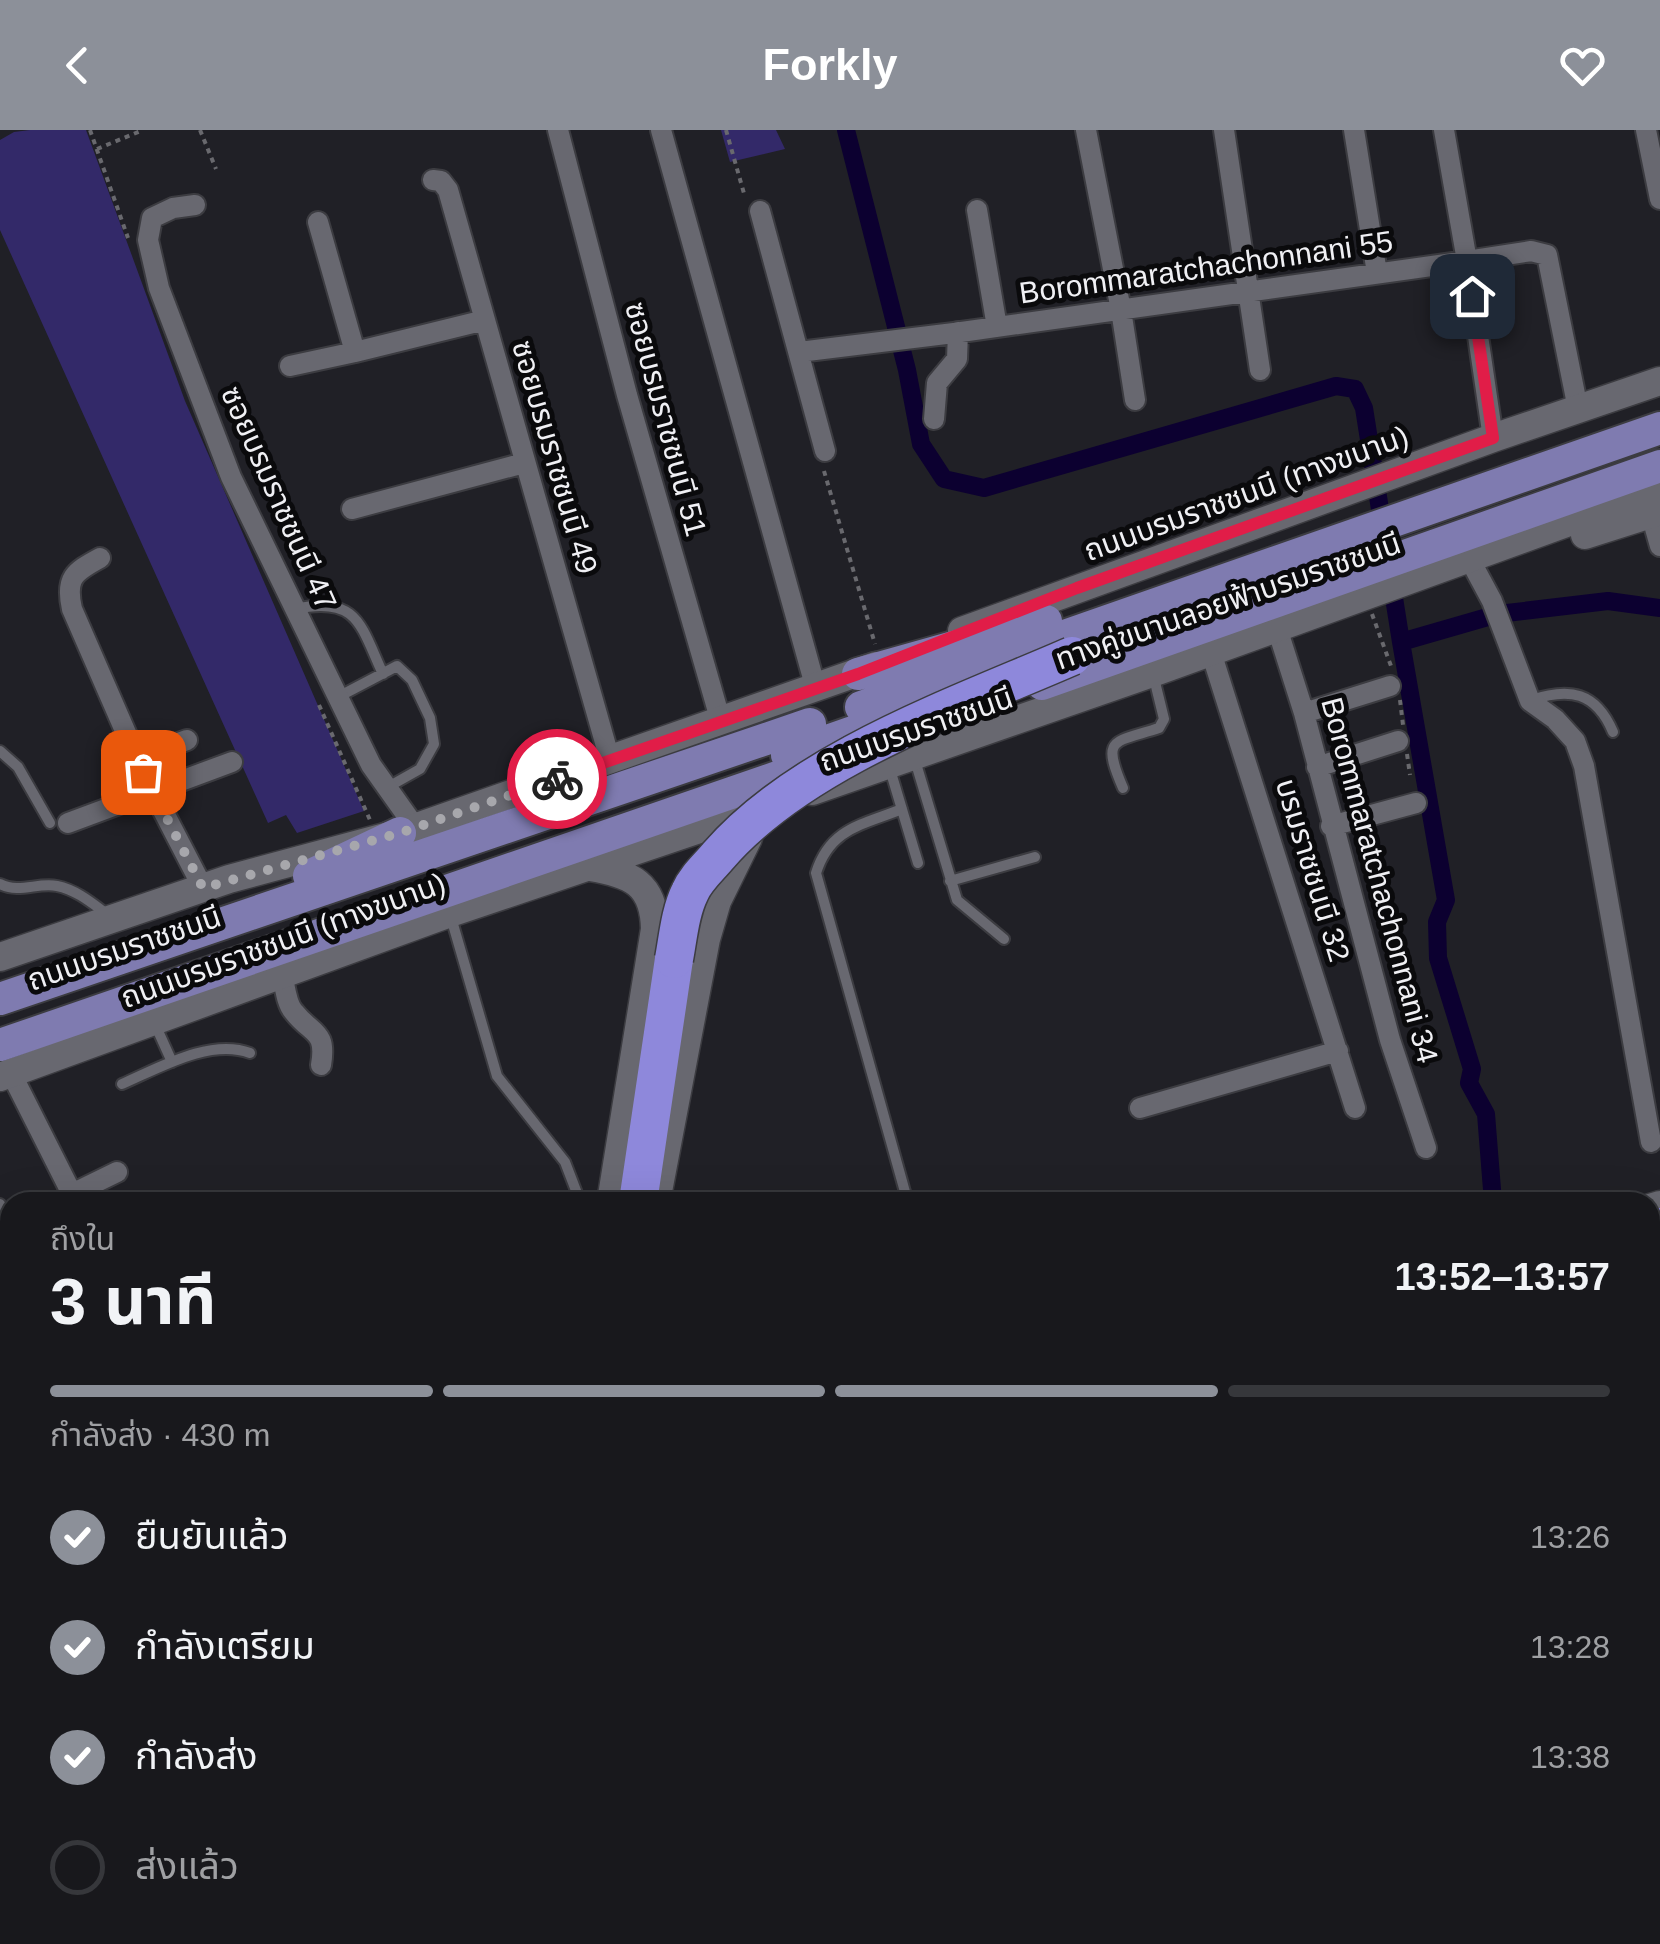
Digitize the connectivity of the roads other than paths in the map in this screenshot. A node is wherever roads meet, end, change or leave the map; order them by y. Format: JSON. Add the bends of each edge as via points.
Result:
{"nodes":[{"id":1,"x":558,"y":130,"type":"edge"},
{"id":2,"x":661,"y":130,"type":"edge"},
{"id":3,"x":1086,"y":130,"type":"edge"},
{"id":4,"x":1224,"y":130,"type":"edge"},
{"id":5,"x":1354,"y":130,"type":"edge"},
{"id":6,"x":1444,"y":130,"type":"edge"},
{"id":7,"x":1646,"y":130,"type":"edge"},
{"id":8,"x":433,"y":180,"type":"dead end"},
{"id":9,"x":1660,"y":199,"type":"edge"},
{"id":10,"x":195,"y":205,"type":"dead end"},
{"id":11,"x":760,"y":210,"type":"dead end"},
{"id":12,"x":977,"y":210,"type":"dead end"},
{"id":13,"x":318,"y":222,"type":"dead end"},
{"id":14,"x":1467,"y":261,"type":"junction"},
{"id":15,"x":1377,"y":273,"type":"junction"},
{"id":16,"x":1250,"y":292,"type":"junction"},
{"id":17,"x":1121,"y":310,"type":"junction"},
{"id":18,"x":485,"y":320,"type":"junction"},
{"id":19,"x":997,"y":327,"type":"junction"},
{"id":20,"x":956,"y":333,"type":"junction"},
{"id":21,"x":805,"y":351,"type":"junction"},
{"id":22,"x":355,"y":352,"type":"junction"},
{"id":23,"x":290,"y":366,"type":"dead end"},
{"id":24,"x":1660,"y":369,"type":"edge"},
{"id":25,"x":1260,"y":370,"type":"dead end"},
{"id":26,"x":1660,"y":382,"type":"edge"},
{"id":27,"x":1135,"y":400,"type":"dead end"},
{"id":28,"x":1576,"y":400,"type":"junction"},
{"id":29,"x":1660,"y":405,"type":"edge"},
{"id":30,"x":934,"y":419,"type":"dead end"},
{"id":31,"x":1660,"y":428,"type":"edge"},
{"id":32,"x":1493,"y":438,"type":"junction"},
{"id":33,"x":1660,"y":448,"type":"edge"},
{"id":34,"x":825,"y":451,"type":"dead end"},
{"id":35,"x":524,"y":463,"type":"junction"},
{"id":36,"x":1660,"y":466,"type":"edge"},
{"id":37,"x":1388,"y":490,"type":"junction"},
{"id":38,"x":1657,"y":505,"type":"edge"},
{"id":39,"x":352,"y":509,"type":"dead end"},
{"id":40,"x":1660,"y":546,"type":"edge"},
{"id":41,"x":100,"y":558,"type":"dead end"},
{"id":42,"x":1470,"y":560,"type":"junction"},
{"id":43,"x":1397,"y":573,"type":"junction"},
{"id":44,"x":1363,"y":584,"type":"junction"},
{"id":45,"x":295,"y":610,"type":"junction"},
{"id":46,"x":1277,"y":628,"type":"junction"},
{"id":47,"x":1210,"y":652,"type":"junction"},
{"id":48,"x":1072,"y":656,"type":"junction"},
{"id":49,"x":1152,"y":673,"type":"junction"},
{"id":50,"x":383,"y":674,"type":"junction"},
{"id":51,"x":858,"y":674,"type":"joint"},
{"id":52,"x":1390,"y":686,"type":"dead end"},
{"id":53,"x":816,"y":689,"type":"junction"},
{"id":54,"x":338,"y":697,"type":"junction"},
{"id":55,"x":1530,"y":701,"type":"junction"},
{"id":56,"x":1304,"y":713,"type":"junction"},
{"id":57,"x":720,"y":722,"type":"junction"},
{"id":58,"x":1612,"y":732,"type":"dead end"},
{"id":59,"x":188,"y":740,"type":"dead end"},
{"id":60,"x":1398,"y":741,"type":"dead end"},
{"id":61,"x":0,"y":751,"type":"edge"},
{"id":62,"x":137,"y":758,"type":"junction"},
{"id":63,"x":610,"y":760,"type":"junction"},
{"id":64,"x":901,"y":760,"type":"junction"},
{"id":65,"x":232,"y":762,"type":"dead end"},
{"id":66,"x":1317,"y":766,"type":"junction"},
{"id":67,"x":387,"y":788,"type":"junction"},
{"id":68,"x":1123,"y":788,"type":"dead end"},
{"id":69,"x":154,"y":794,"type":"junction"},
{"id":70,"x":1416,"y":803,"type":"dead end"},
{"id":71,"x":772,"y":805,"type":"junction"},
{"id":72,"x":902,"y":810,"type":"junction"},
{"id":73,"x":59,"y":823,"type":"joint"},
{"id":74,"x":1332,"y":826,"type":"junction"},
{"id":75,"x":408,"y":830,"type":"junction"},
{"id":76,"x":609,"y":836,"type":"junction"},
{"id":77,"x":1035,"y":856,"type":"dead end"},
{"id":78,"x":918,"y":863,"type":"dead end"},
{"id":79,"x":580,"y":870,"type":"junction"},
{"id":80,"x":950,"y":881,"type":"junction"},
{"id":81,"x":0,"y":884,"type":"edge"},
{"id":82,"x":203,"y":888,"type":"junction"},
{"id":83,"x":717,"y":900,"type":"junction"},
{"id":84,"x":654,"y":909,"type":"junction"},
{"id":85,"x":450,"y":913,"type":"junction"},
{"id":86,"x":113,"y":918,"type":"junction"},
{"id":87,"x":1004,"y":938,"type":"dead end"},
{"id":88,"x":0,"y":958,"type":"edge"},
{"id":89,"x":282,"y":974,"type":"junction"},
{"id":90,"x":0,"y":990,"type":"edge"},
{"id":91,"x":0,"y":1000,"type":"edge"},
{"id":92,"x":153,"y":1021,"type":"junction"},
{"id":93,"x":0,"y":1024,"type":"edge"},
{"id":94,"x":1338,"y":1051,"type":"junction"},
{"id":95,"x":250,"y":1053,"type":"dead end"},
{"id":96,"x":172,"y":1062,"type":"junction"},
{"id":97,"x":4,"y":1065,"type":"edge"},
{"id":98,"x":322,"y":1065,"type":"dead end"},
{"id":99,"x":122,"y":1084,"type":"dead end"},
{"id":100,"x":1140,"y":1108,"type":"dead end"},
{"id":101,"x":1355,"y":1108,"type":"dead end"},
{"id":102,"x":1651,"y":1142,"type":"dead end"},
{"id":103,"x":1426,"y":1148,"type":"dead end"},
{"id":104,"x":117,"y":1172,"type":"dead end"},
{"id":105,"x":71,"y":1192,"type":"edge"},
{"id":106,"x":84,"y":1192,"type":"edge"},
{"id":107,"x":577,"y":1192,"type":"edge"},
{"id":108,"x":613,"y":1192,"type":"edge"},
{"id":109,"x":639,"y":1192,"type":"edge"},
{"id":110,"x":658,"y":1192,"type":"edge"},
{"id":111,"x":905,"y":1192,"type":"edge"}],
"edges":[{"from":1,"to":57,"type":"street","name":"ซอยบรมราชชนนี 51"},
{"from":2,"to":53,"type":"street"},
{"from":3,"to":17,"type":"street"},
{"from":4,"to":16,"type":"street"},
{"from":5,"to":15,"type":"street"},
{"from":6,"to":14,"type":"street"},
{"from":7,"to":9,"type":"street"},
{"from":8,"to":18,"type":"street","name":"ซอยบรมราชชนนี 49","via":[[448,190]]},
{"from":10,"to":45,"type":"street","name":"ซอยบรมราชชนนี 47","via":[[152,218],[148,240],[159,288],[231,478]]},
{"from":11,"to":21,"type":"street"},
{"from":12,"to":19,"type":"street"},
{"from":13,"to":22,"type":"street"},
{"from":14,"to":15,"type":"street","name":"Borommaratchachonnani 55"},
{"from":14,"to":28,"type":"street","name":"Borommaratchachonnani 55","via":[[1530,251],[1548,255]]},
{"from":14,"to":32,"type":"street"},
{"from":15,"to":16,"type":"street","name":"Borommaratchachonnani 55"},
{"from":16,"to":17,"type":"street","name":"Borommaratchachonnani 55"},
{"from":16,"to":25,"type":"street"},
{"from":17,"to":19,"type":"street","name":"Borommaratchachonnani 55"},
{"from":17,"to":27,"type":"street"},
{"from":18,"to":22,"type":"street"},
{"from":18,"to":35,"type":"street","name":"ซอยบรมราชชนนี 49"},
{"from":19,"to":20,"type":"street","name":"Borommaratchachonnani 55"},
{"from":20,"to":21,"type":"street","name":"Borommaratchachonnani 55"},
{"from":20,"to":30,"type":"street","via":[[957,360],[936,383]]},
{"from":21,"to":34,"type":"street"},
{"from":22,"to":23,"type":"street"},
{"from":24,"to":28,"type":"main road"},
{"from":26,"to":32,"type":"main road","name":"ถนนบรมราชชนนี (ทางขนาน)"},
{"from":28,"to":32,"type":"main road"},
{"from":29,"to":37,"type":"main road","name":"ถนนบรมราชชนนี"},
{"from":31,"to":91,"type":"main road","name":"ทางคู่ขนานลอยฟ้าบรมราชชนนี"},
{"from":32,"to":37,"type":"main road","name":"ถนนบรมราชชนนี (ทางขนาน)"},
{"from":33,"to":48,"type":"main road","name":"ทางคู่ขนานลอยฟ้าบรมราชชนนี"},
{"from":35,"to":39,"type":"street"},
{"from":35,"to":63,"type":"street","name":"ซอยบรมราชชนนี 49"},
{"from":36,"to":43,"type":"main road","name":"ถนนบรมราชชนนี"},
{"from":37,"to":51,"type":"main road","name":"ถนนบรมราชชนนี","via":[[1029,626]]},
{"from":38,"to":40,"type":"street"},
{"from":38,"to":42,"type":"main road","via":[[1559,542]]},
{"from":41,"to":62,"type":"street","via":[[80,569],[67,590]]},
{"from":42,"to":43,"type":"main road"},
{"from":42,"to":55,"type":"street"},
{"from":43,"to":44,"type":"main road","name":"ถนนบรมราชชนนี"},
{"from":44,"to":46,"type":"main road"},
{"from":44,"to":76,"type":"main road","name":"ถนนบรมราชชนนี"},
{"from":45,"to":50,"type":"lane","via":[[325,603],[346,611]]},
{"from":45,"to":54,"type":"street","name":"ซอยบรมราชชนนี 47"},
{"from":46,"to":47,"type":"main road"},
{"from":46,"to":56,"type":"street","name":"Borommaratchachonnani 34"},
{"from":47,"to":49,"type":"main road"},
{"from":47,"to":94,"type":"street","name":"บรมราชชนนี 32"},
{"from":48,"to":93,"type":"main road","name":"ทางคู่ขนานลอยฟ้าบรมราชชนนี","bridge":true},
{"from":48,"to":109,"type":"highway","bridge":true,"via":[[805,782],[752,822],[694,884],[674,959]]},
{"from":49,"to":64,"type":"main road"},
{"from":49,"to":68,"type":"lane","via":[[1164,719],[1159,728],[1111,748]]},
{"from":50,"to":54,"type":"lane"},
{"from":50,"to":67,"type":"lane","via":[[397,666],[412,680],[434,744],[420,769]]},
{"from":51,"to":53,"type":"main road","name":"ถนนบรมราชชนนี"},
{"from":52,"to":56,"type":"street"},
{"from":53,"to":57,"type":"main road","name":"ถนนบรมราชชนนี"},
{"from":54,"to":67,"type":"street","name":"ซอยบรมราชชนนี 47"},
{"from":55,"to":58,"type":"lane","via":[[1552,694],[1589,699]]},
{"from":55,"to":102,"type":"street","via":[[1575,741],[1584,766]]},
{"from":56,"to":66,"type":"street","name":"Borommaratchachonnani 34"},
{"from":57,"to":63,"type":"main road","name":"ถนนบรมราชชนนี"},
{"from":59,"to":62,"type":"street"},
{"from":60,"to":66,"type":"street"},
{"from":61,"to":73,"type":"lane"},
{"from":62,"to":69,"type":"street"},
{"from":63,"to":75,"type":"main road","name":"ถนนบรมราชชนนี"},
{"from":64,"to":71,"type":"main road","name":"ถนนบรมราชชนนี"},
{"from":64,"to":72,"type":"lane"},
{"from":64,"to":80,"type":"lane"},
{"from":65,"to":69,"type":"street"},
{"from":66,"to":74,"type":"street","name":"Borommaratchachonnani 34"},
{"from":67,"to":75,"type":"street","name":"ซอยบรมราชชนนี 47"},
{"from":69,"to":73,"type":"street"},
{"from":69,"to":82,"type":"street"},
{"from":70,"to":74,"type":"street"},
{"from":71,"to":79,"type":"main road","name":"ถนนบรมราชชนนี"},
{"from":71,"to":83,"type":"main road","via":[[743,845]]},
{"from":72,"to":78,"type":"lane"},
{"from":72,"to":111,"type":"lane","via":[[839,834],[816,873]]},
{"from":74,"to":103,"type":"street","name":"Borommaratchachonnani 34"},
{"from":75,"to":82,"type":"main road","name":"ถนนบรมราชชนนี (ทางขนาน)"},
{"from":75,"to":90,"type":"main road","name":"ถนนบรมราชชนนี","via":[[241,908]]},
{"from":76,"to":79,"type":"main road"},
{"from":76,"to":97,"type":"main road","name":"ถนนบรมราชชนนี","via":[[363,922]]},
{"from":77,"to":80,"type":"lane"},
{"from":79,"to":84,"type":"main road","via":[[634,879]]},
{"from":79,"to":85,"type":"main road","name":"ถนนบรมราชชนนี (ทางขนาน)"},
{"from":80,"to":87,"type":"lane","via":[[956,900]]},
{"from":81,"to":86,"type":"lane","via":[[55,886]]},
{"from":82,"to":86,"type":"main road","name":"ถนนบรมราชชนนี (ทางขนาน)"},
{"from":83,"to":84,"type":"main road","via":[[698,883],[679,884]]},
{"from":83,"to":110,"type":"main road"},
{"from":84,"to":108,"type":"main road"},
{"from":85,"to":89,"type":"main road","name":"ถนนบรมราชชนนี (ทางขนาน)"},
{"from":85,"to":107,"type":"lane","via":[[497,1076],[566,1162]]},
{"from":86,"to":88,"type":"main road","name":"ถนนบรมราชชนนี (ทางขนาน)"},
{"from":89,"to":92,"type":"main road","name":"ถนนบรมราชชนนี (ทางขนาน)"},
{"from":89,"to":98,"type":"street","via":[[291,1010],[320,1036]]},
{"from":92,"to":96,"type":"lane"},
{"from":92,"to":97,"type":"main road","name":"ถนนบรมราชชนนี (ทางขนาน)"},
{"from":94,"to":100,"type":"street"},
{"from":94,"to":101,"type":"street","name":"บรมราชชนนี 32"},
{"from":95,"to":96,"type":"lane","via":[[235,1048]]},
{"from":96,"to":99,"type":"lane"},
{"from":97,"to":105,"type":"street"},
{"from":104,"to":106,"type":"street"}]}
